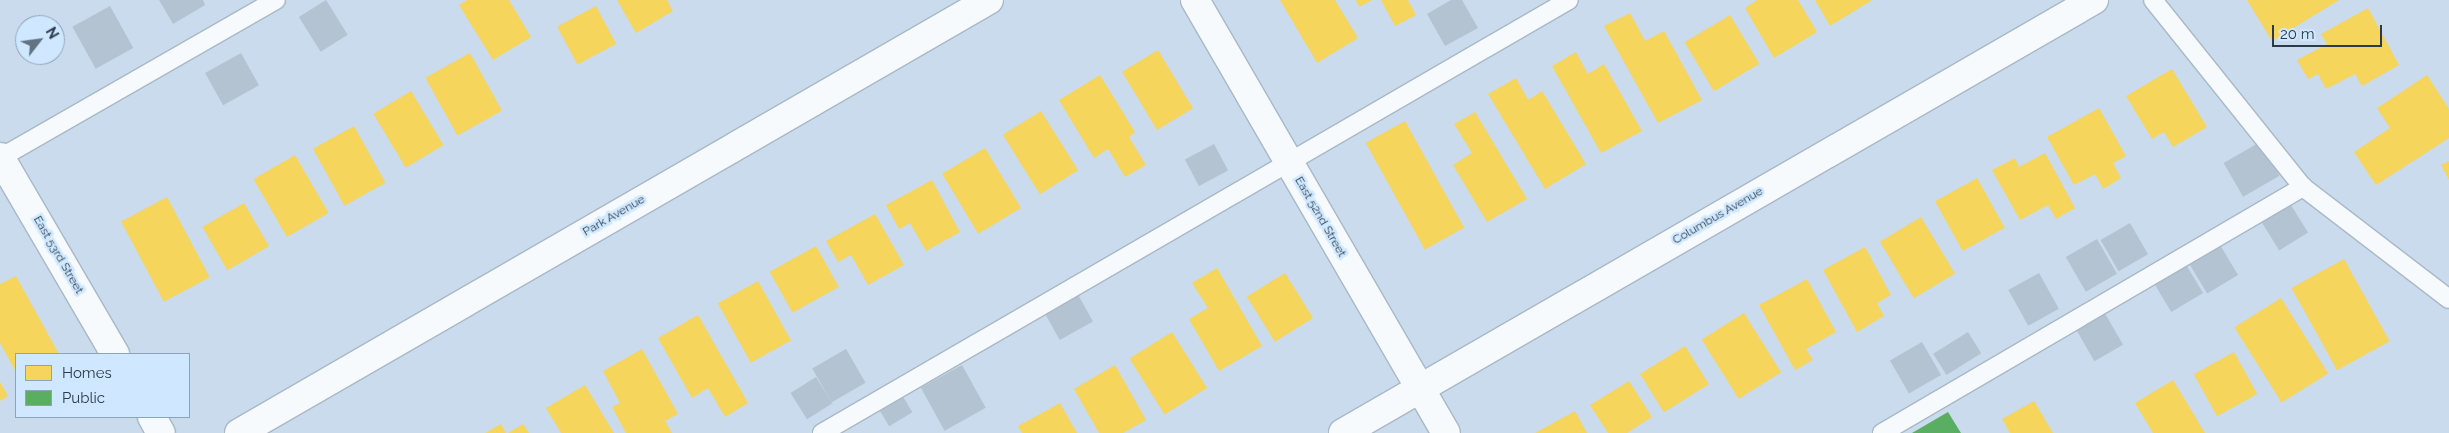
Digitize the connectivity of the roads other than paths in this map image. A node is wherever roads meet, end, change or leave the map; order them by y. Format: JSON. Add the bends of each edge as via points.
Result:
{"nodes":[{"id":1,"x":276,"y":0,"type":"edge"},
{"id":2,"x":989,"y":0,"type":"edge"},
{"id":3,"x":1195,"y":0,"type":"edge"},
{"id":4,"x":1569,"y":0,"type":"edge"},
{"id":5,"x":2094,"y":0,"type":"edge"},
{"id":6,"x":2153,"y":0,"type":"edge"},
{"id":7,"x":0,"y":157,"type":"edge"},
{"id":8,"x":1289,"y":162,"type":"junction"},
{"id":9,"x":2303,"y":187,"type":"junction"},
{"id":10,"x":2449,"y":299,"type":"edge"},
{"id":11,"x":114,"y":353,"type":"edge"},
{"id":12,"x":1421,"y":388,"type":"junction"},
{"id":13,"x":153,"y":418,"type":"edge"},
{"id":14,"x":161,"y":433,"type":"edge"},
{"id":15,"x":239,"y":433,"type":"edge"},
{"id":16,"x":822,"y":433,"type":"edge"},
{"id":17,"x":1343,"y":433,"type":"edge"},
{"id":18,"x":1446,"y":433,"type":"edge"},
{"id":19,"x":1882,"y":433,"type":"edge"}],
"edges":[{"from":1,"to":7,"type":"lane"},
{"from":2,"to":15,"type":"street","name":"Park Avenue"},
{"from":3,"to":8,"type":"street","name":"East 52nd Street"},
{"from":4,"to":8,"type":"lane"},
{"from":5,"to":12,"type":"street","name":"Columbus Avenue"},
{"from":6,"to":9,"type":"lane"},
{"from":7,"to":11,"type":"street","name":"East 53rd Street"},
{"from":8,"to":12,"type":"street","name":"East 52nd Street"},
{"from":8,"to":16,"type":"lane"},
{"from":9,"to":10,"type":"lane"},
{"from":9,"to":19,"type":"lane"},
{"from":12,"to":17,"type":"street","name":"Columbus Avenue"},
{"from":12,"to":18,"type":"street","name":"East 52nd Street"},
{"from":13,"to":14,"type":"street"}]}
